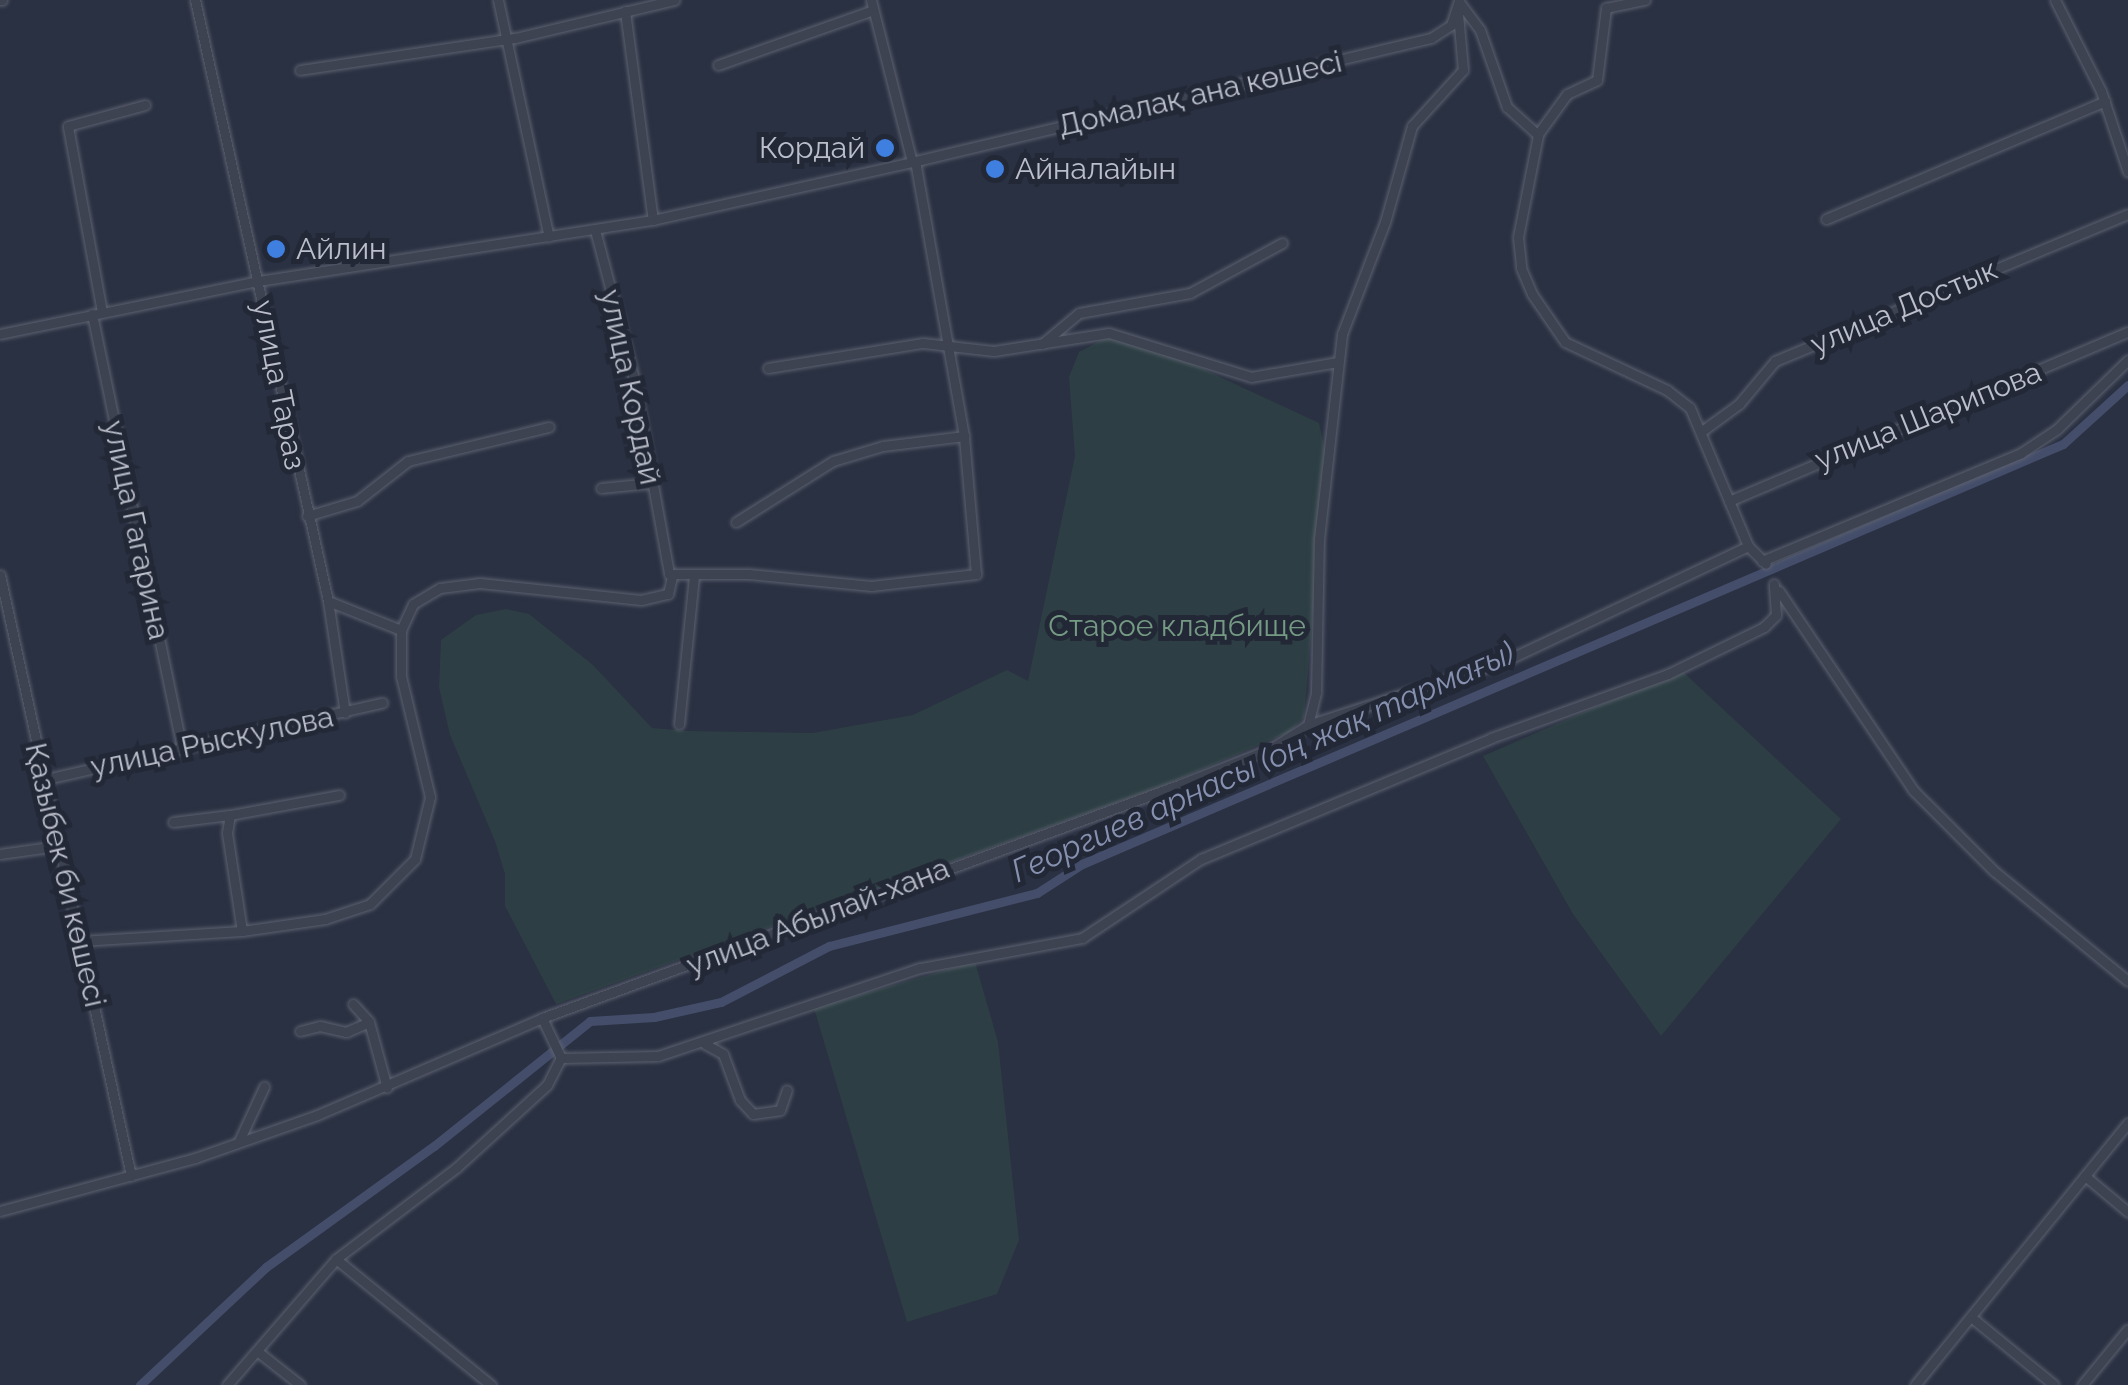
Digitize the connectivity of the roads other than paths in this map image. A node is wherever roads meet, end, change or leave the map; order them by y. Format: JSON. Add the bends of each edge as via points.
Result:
{"nodes":[{"id":1,"x":195,"y":0,"type":"edge"},
{"id":2,"x":498,"y":0,"type":"edge"},
{"id":3,"x":675,"y":0,"type":"edge"},
{"id":4,"x":1645,"y":0,"type":"edge"},
{"id":5,"x":2056,"y":0,"type":"edge"},
{"id":6,"x":1459,"y":4,"type":"edge"},
{"id":7,"x":872,"y":5,"type":"edge"},
{"id":8,"x":626,"y":11,"type":"junction"},
{"id":9,"x":509,"y":38,"type":"junction"},
{"id":10,"x":718,"y":65,"type":"dead end"},
{"id":11,"x":300,"y":70,"type":"dead end"},
{"id":12,"x":2105,"y":101,"type":"junction"},
{"id":13,"x":145,"y":104,"type":"dead end"},
{"id":14,"x":1538,"y":134,"type":"junction"},
{"id":15,"x":914,"y":162,"type":"junction"},
{"id":16,"x":2128,"y":172,"type":"edge"},
{"id":17,"x":2128,"y":214,"type":"edge"},
{"id":18,"x":1826,"y":218,"type":"dead end"},
{"id":19,"x":653,"y":220,"type":"junction"},
{"id":20,"x":595,"y":230,"type":"junction"},
{"id":21,"x":549,"y":238,"type":"junction"},
{"id":22,"x":1282,"y":243,"type":"dead end"},
{"id":23,"x":258,"y":280,"type":"junction"},
{"id":24,"x":97,"y":312,"type":"junction"},
{"id":25,"x":0,"y":334,"type":"edge"},
{"id":26,"x":2128,"y":334,"type":"edge"},
{"id":27,"x":1042,"y":344,"type":"junction"},
{"id":28,"x":948,"y":345,"type":"junction"},
{"id":29,"x":2128,"y":360,"type":"edge"},
{"id":30,"x":1338,"y":362,"type":"junction"},
{"id":31,"x":768,"y":368,"type":"dead end"},
{"id":32,"x":549,"y":426,"type":"dead end"},
{"id":33,"x":1702,"y":431,"type":"junction"},
{"id":34,"x":964,"y":436,"type":"junction"},
{"id":35,"x":651,"y":483,"type":"junction"},
{"id":36,"x":601,"y":488,"type":"dead end"},
{"id":37,"x":1729,"y":501,"type":"junction"},
{"id":38,"x":307,"y":516,"type":"junction"},
{"id":39,"x":736,"y":522,"type":"dead end"},
{"id":40,"x":1748,"y":546,"type":"junction"},
{"id":41,"x":0,"y":574,"type":"edge"},
{"id":42,"x":671,"y":576,"type":"junction"},
{"id":43,"x":694,"y":577,"type":"junction"},
{"id":44,"x":328,"y":601,"type":"junction"},
{"id":45,"x":400,"y":630,"type":"junction"},
{"id":46,"x":382,"y":703,"type":"dead end"},
{"id":47,"x":345,"y":713,"type":"junction"},
{"id":48,"x":680,"y":724,"type":"dead end"},
{"id":49,"x":1308,"y":726,"type":"junction"},
{"id":50,"x":182,"y":747,"type":"junction"},
{"id":51,"x":42,"y":780,"type":"junction"},
{"id":52,"x":340,"y":795,"type":"dead end"},
{"id":53,"x":230,"y":815,"type":"junction"},
{"id":54,"x":173,"y":822,"type":"dead end"},
{"id":55,"x":57,"y":846,"type":"junction"},
{"id":56,"x":0,"y":854,"type":"edge"},
{"id":57,"x":242,"y":931,"type":"junction"},
{"id":58,"x":80,"y":941,"type":"junction"},
{"id":59,"x":2128,"y":981,"type":"edge"},
{"id":60,"x":353,"y":1004,"type":"dead end"},
{"id":61,"x":542,"y":1018,"type":"junction"},
{"id":62,"x":369,"y":1022,"type":"junction"},
{"id":63,"x":300,"y":1031,"type":"dead end"},
{"id":64,"x":702,"y":1043,"type":"junction"},
{"id":65,"x":557,"y":1050,"type":"junction"},
{"id":66,"x":264,"y":1088,"type":"dead end"},
{"id":67,"x":387,"y":1088,"type":"junction"},
{"id":68,"x":787,"y":1090,"type":"dead end"},
{"id":69,"x":2128,"y":1123,"type":"edge"},
{"id":70,"x":239,"y":1141,"type":"junction"},
{"id":71,"x":130,"y":1176,"type":"junction"},
{"id":72,"x":2084,"y":1176,"type":"junction"},
{"id":73,"x":0,"y":1211,"type":"edge"},
{"id":74,"x":2128,"y":1212,"type":"edge"},
{"id":75,"x":336,"y":1259,"type":"junction"},
{"id":76,"x":1971,"y":1316,"type":"junction"},
{"id":77,"x":2128,"y":1329,"type":"edge"},
{"id":78,"x":257,"y":1351,"type":"junction"},
{"id":79,"x":226,"y":1385,"type":"edge"},
{"id":80,"x":300,"y":1385,"type":"edge"},
{"id":81,"x":490,"y":1385,"type":"edge"},
{"id":82,"x":1915,"y":1385,"type":"edge"},
{"id":83,"x":2054,"y":1385,"type":"edge"},
{"id":84,"x":2082,"y":1385,"type":"edge"}],
"edges":[{"from":1,"to":23,"type":"street","name":"улица Тараз"},
{"from":2,"to":9,"type":"street"},
{"from":3,"to":8,"type":"street"},
{"from":4,"to":14,"type":"street","via":[[1606,8],[1597,80],[1567,94]]},
{"from":5,"to":12,"type":"street"},
{"from":6,"to":14,"type":"street","via":[[1480,30],[1507,107]]},
{"from":6,"to":15,"type":"street","name":"Домалақ ана көшесі","via":[[1451,25],[1393,48]]},
{"from":6,"to":30,"type":"street","via":[[1463,70],[1412,126]]},
{"from":7,"to":10,"type":"street"},
{"from":7,"to":15,"type":"street"},
{"from":8,"to":9,"type":"street"},
{"from":8,"to":19,"type":"street"},
{"from":9,"to":11,"type":"street"},
{"from":9,"to":21,"type":"street"},
{"from":12,"to":16,"type":"street"},
{"from":12,"to":18,"type":"street"},
{"from":13,"to":24,"type":"street","name":"улица Гагарина","via":[[68,126]]},
{"from":14,"to":33,"type":"street","via":[[1535,176],[1518,237],[1520,268],[1532,294],[1565,342],[1681,398]]},
{"from":15,"to":19,"type":"street","name":"Домалақ ана көшесі"},
{"from":15,"to":28,"type":"street"},
{"from":17,"to":33,"type":"street","name":"улица Достык","via":[[1819,337],[1776,361],[1728,414]]},
{"from":19,"to":20,"type":"street","name":"Домалақ ана көшесі"},
{"from":20,"to":21,"type":"street","name":"Домалақ ана көшесі"},
{"from":20,"to":35,"type":"street","name":"улица Кордай","via":[[633,375]]},
{"from":21,"to":23,"type":"street","name":"Домалақ ана көшесі"},
{"from":22,"to":27,"type":"street","via":[[1190,293],[1079,313]]},
{"from":23,"to":24,"type":"street","name":"Домалақ ана көшесі"},
{"from":23,"to":38,"type":"street","name":"улица Тараз"},
{"from":24,"to":25,"type":"street","name":"Домалақ ана көшесі"},
{"from":24,"to":50,"type":"street","name":"улица Гагарина"},
{"from":26,"to":37,"type":"street","name":"улица Шарипова"},
{"from":27,"to":28,"type":"street","via":[[968,352]]},
{"from":27,"to":30,"type":"street","via":[[1127,335],[1251,377]]},
{"from":28,"to":31,"type":"street"},
{"from":28,"to":34,"type":"street"},
{"from":29,"to":40,"type":"street","via":[[2057,430],[2020,453],[1764,562]]},
{"from":30,"to":49,"type":"street","via":[[1319,539],[1316,692]]},
{"from":32,"to":38,"type":"street","via":[[408,461],[358,501]]},
{"from":33,"to":37,"type":"street"},
{"from":34,"to":39,"type":"street","via":[[883,446],[833,461]]},
{"from":34,"to":43,"type":"street","via":[[979,572],[884,586],[748,574]]},
{"from":35,"to":36,"type":"street"},
{"from":35,"to":42,"type":"street","name":"улица Кордай"},
{"from":37,"to":40,"type":"street"},
{"from":38,"to":44,"type":"street","name":"улица Тараз"},
{"from":40,"to":49,"type":"street","name":"улица Абылай-хана","via":[[1504,661]]},
{"from":41,"to":51,"type":"street","name":"Қазыбек би көшесі"},
{"from":42,"to":43,"type":"street"},
{"from":42,"to":45,"type":"street","via":[[666,596],[629,601],[524,587],[440,588],[413,604]]},
{"from":43,"to":48,"type":"street"},
{"from":44,"to":45,"type":"street"},
{"from":44,"to":47,"type":"street","name":"улица Тараз"},
{"from":45,"to":57,"type":"street","via":[[403,687],[430,786],[414,859],[370,904],[325,919]]},
{"from":46,"to":47,"type":"street","name":"улица Рыскулова"},
{"from":47,"to":50,"type":"street","name":"улица Рыскулова"},
{"from":49,"to":61,"type":"street","name":"улица Абылай-хана","via":[[1181,784]]},
{"from":50,"to":51,"type":"street","name":"улица Рыскулова"},
{"from":51,"to":55,"type":"street","name":"Қазыбек би көшесі"},
{"from":52,"to":53,"type":"street"},
{"from":53,"to":54,"type":"street"},
{"from":53,"to":57,"type":"street","via":[[226,833]]},
{"from":55,"to":56,"type":"street"},
{"from":55,"to":58,"type":"street","name":"Қазыбек би көшесі"},
{"from":57,"to":58,"type":"street"},
{"from":58,"to":71,"type":"street","name":"Қазыбек би көшесі"},
{"from":59,"to":64,"type":"street","via":[[1994,871],[1913,790],[1774,584],[1776,616],[1764,627],[1668,674],[1491,738],[1201,858],[1082,938],[920,968]]},
{"from":60,"to":62,"type":"street"},
{"from":61,"to":65,"type":"street"},
{"from":61,"to":67,"type":"street","name":"улица Абылай-хана"},
{"from":62,"to":63,"type":"street","via":[[346,1032],[320,1026]]},
{"from":62,"to":67,"type":"street"},
{"from":64,"to":65,"type":"street","via":[[644,1059]]},
{"from":64,"to":68,"type":"street","via":[[723,1054],[740,1100],[753,1114],[780,1110]]},
{"from":65,"to":75,"type":"street","via":[[547,1085],[456,1168]]},
{"from":66,"to":70,"type":"street"},
{"from":67,"to":70,"type":"street","name":"улица Абылай-хана"},
{"from":69,"to":72,"type":"street"},
{"from":70,"to":71,"type":"street","name":"улица Абылай-хана"},
{"from":71,"to":73,"type":"street","name":"улица Абылай-хана"},
{"from":72,"to":74,"type":"street"},
{"from":72,"to":76,"type":"street"},
{"from":75,"to":78,"type":"street"},
{"from":75,"to":81,"type":"street"},
{"from":76,"to":82,"type":"street"},
{"from":76,"to":83,"type":"street"},
{"from":77,"to":84,"type":"street"},
{"from":78,"to":79,"type":"street"},
{"from":78,"to":80,"type":"street"}]}
